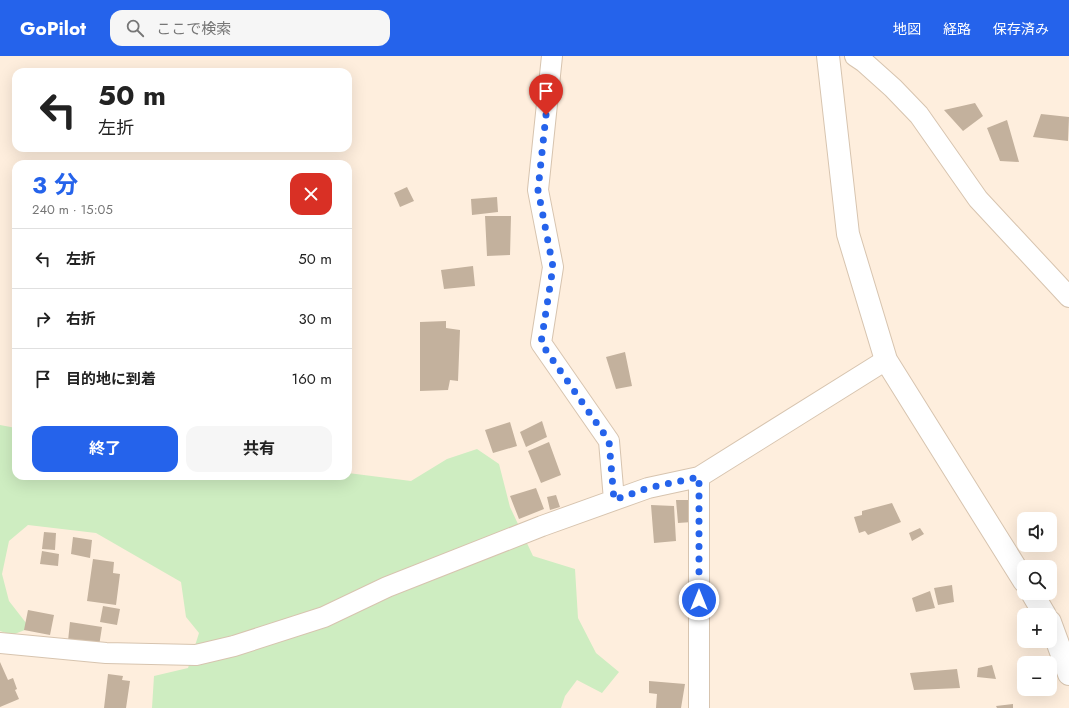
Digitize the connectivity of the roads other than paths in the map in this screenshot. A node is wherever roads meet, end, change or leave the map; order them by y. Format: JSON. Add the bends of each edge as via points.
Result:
{"nodes":[{"id":1,"x":552,"y":56,"type":"edge"},
{"id":2,"x":828,"y":56,"type":"edge"},
{"id":3,"x":855,"y":56,"type":"edge"},
{"id":4,"x":1069,"y":297,"type":"edge"},
{"id":5,"x":886,"y":360,"type":"junction"},
{"id":6,"x":699,"y":477,"type":"junction"},
{"id":7,"x":614,"y":500,"type":"junction"},
{"id":8,"x":1017,"y":569,"type":"edge"},
{"id":9,"x":1057,"y":641,"type":"edge"},
{"id":10,"x":0,"y":643,"type":"edge"},
{"id":11,"x":1069,"y":674,"type":"edge"},
{"id":12,"x":699,"y":708,"type":"edge"}],
"edges":[{"from":1,"to":7,"type":"street","via":[[538,190],[553,267],[541,343],[609,441]]},
{"from":2,"to":5,"type":"street","via":[[848,234]]},
{"from":3,"to":4,"type":"street","via":[[893,88],[919,115],[978,199]]},
{"from":5,"to":6,"type":"street"},
{"from":5,"to":8,"type":"street"},
{"from":6,"to":7,"type":"street","via":[[648,488]]},
{"from":6,"to":12,"type":"street"},
{"from":7,"to":10,"type":"street","via":[[387,587],[324,618],[196,655],[106,653]]},
{"from":9,"to":11,"type":"street"}]}
